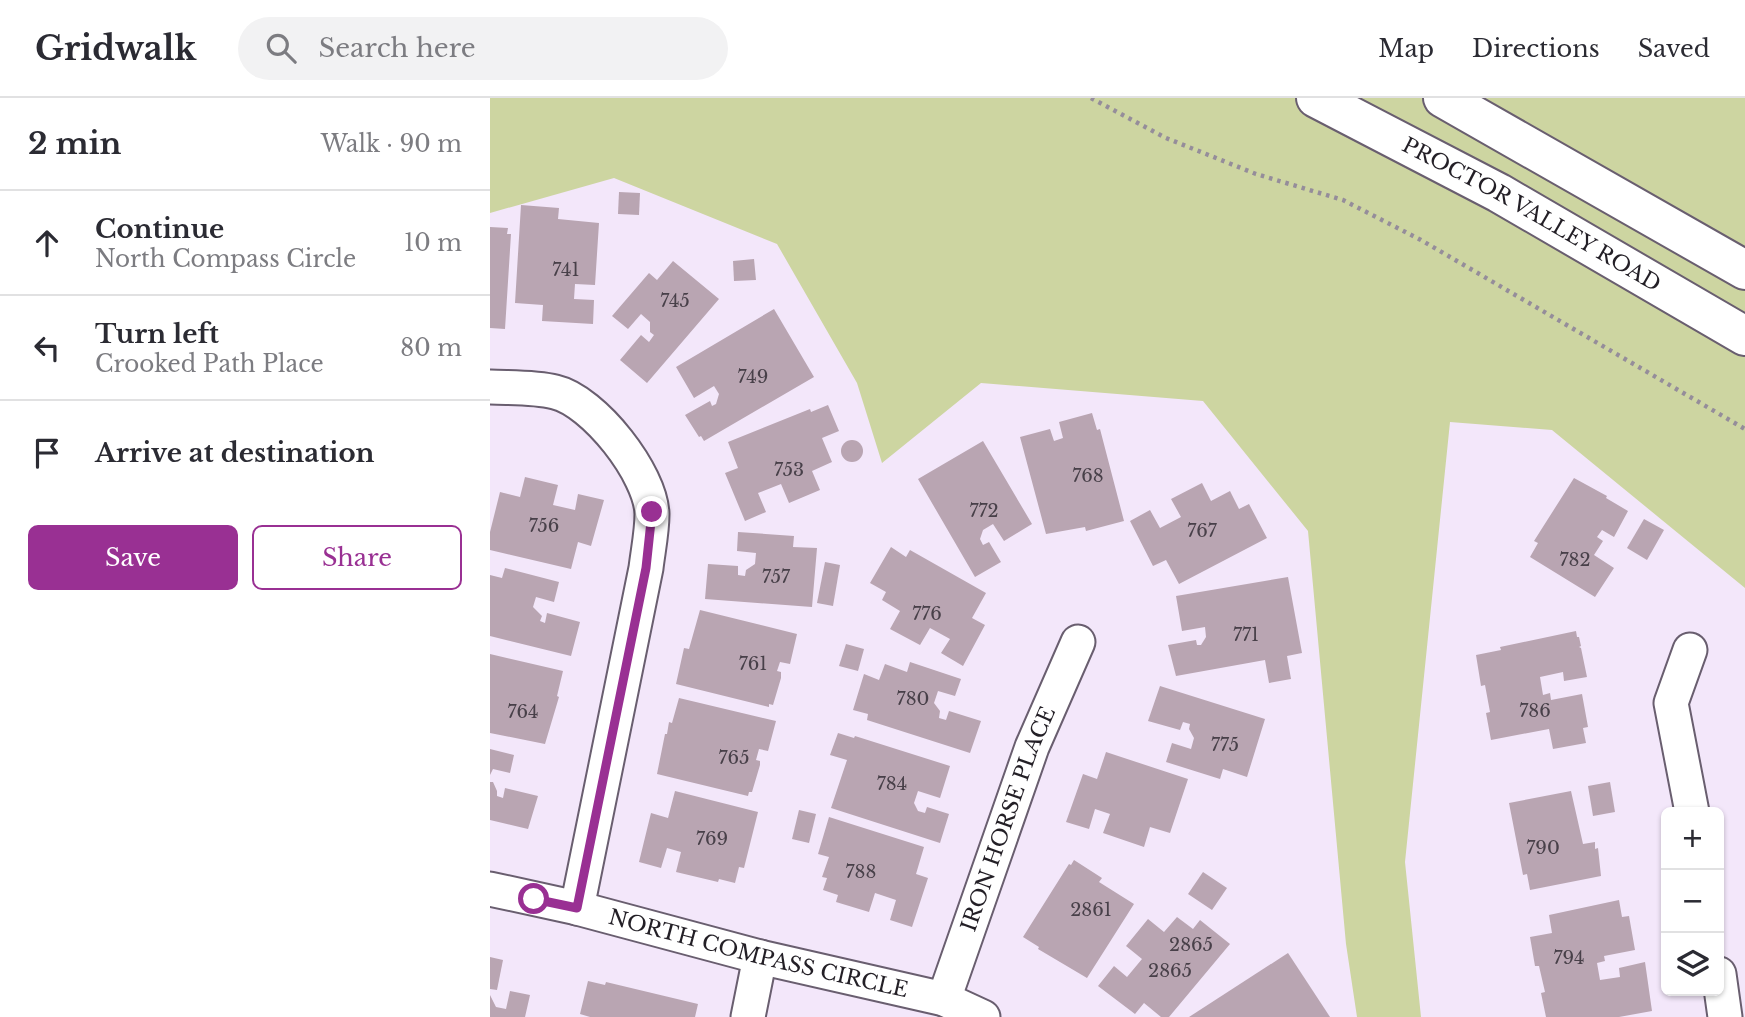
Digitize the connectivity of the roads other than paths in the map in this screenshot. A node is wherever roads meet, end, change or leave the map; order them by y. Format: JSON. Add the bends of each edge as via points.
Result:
{"nodes":[{"id":1,"x":1316,"y":98,"type":"edge"},
{"id":2,"x":1443,"y":98,"type":"edge"},
{"id":3,"x":1745,"y":270,"type":"edge"},
{"id":4,"x":1745,"y":336,"type":"edge"},
{"id":5,"x":490,"y":387,"type":"edge"},
{"id":6,"x":1079,"y":642,"type":"dead end"},
{"id":7,"x":1690,"y":650,"type":"dead end"},
{"id":8,"x":1691,"y":807,"type":"edge"},
{"id":9,"x":490,"y":889,"type":"edge"},
{"id":10,"x":577,"y":908,"type":"junction"},
{"id":11,"x":760,"y":957,"type":"junction"},
{"id":12,"x":1723,"y":996,"type":"edge"},
{"id":13,"x":944,"y":999,"type":"junction"},
{"id":14,"x":748,"y":1017,"type":"edge"},
{"id":15,"x":983,"y":1017,"type":"edge"},
{"id":16,"x":1726,"y":1017,"type":"edge"}],
"edges":[{"from":1,"to":4,"type":"street","name":"PROCTOR VALLEY ROAD","via":[[1499,193]]},
{"from":2,"to":3,"type":"street"},
{"from":5,"to":10,"type":"street","via":[[556,392],[589,412],[620,443],[634,465],[652,512],[646,568]]},
{"from":6,"to":13,"type":"street","name":"IRON HORSE PLACE","via":[[1032,747]]},
{"from":7,"to":8,"type":"street","via":[[1671,703]]},
{"from":9,"to":10,"type":"street","name":"NORTH COMPASS CIRCLE"},
{"from":10,"to":11,"type":"street","name":"NORTH COMPASS CIRCLE"},
{"from":11,"to":13,"type":"street","name":"NORTH COMPASS CIRCLE"},
{"from":11,"to":14,"type":"street"},
{"from":12,"to":16,"type":"street"},
{"from":13,"to":15,"type":"street","name":"NORTH COMPASS CIRCLE"}]}
